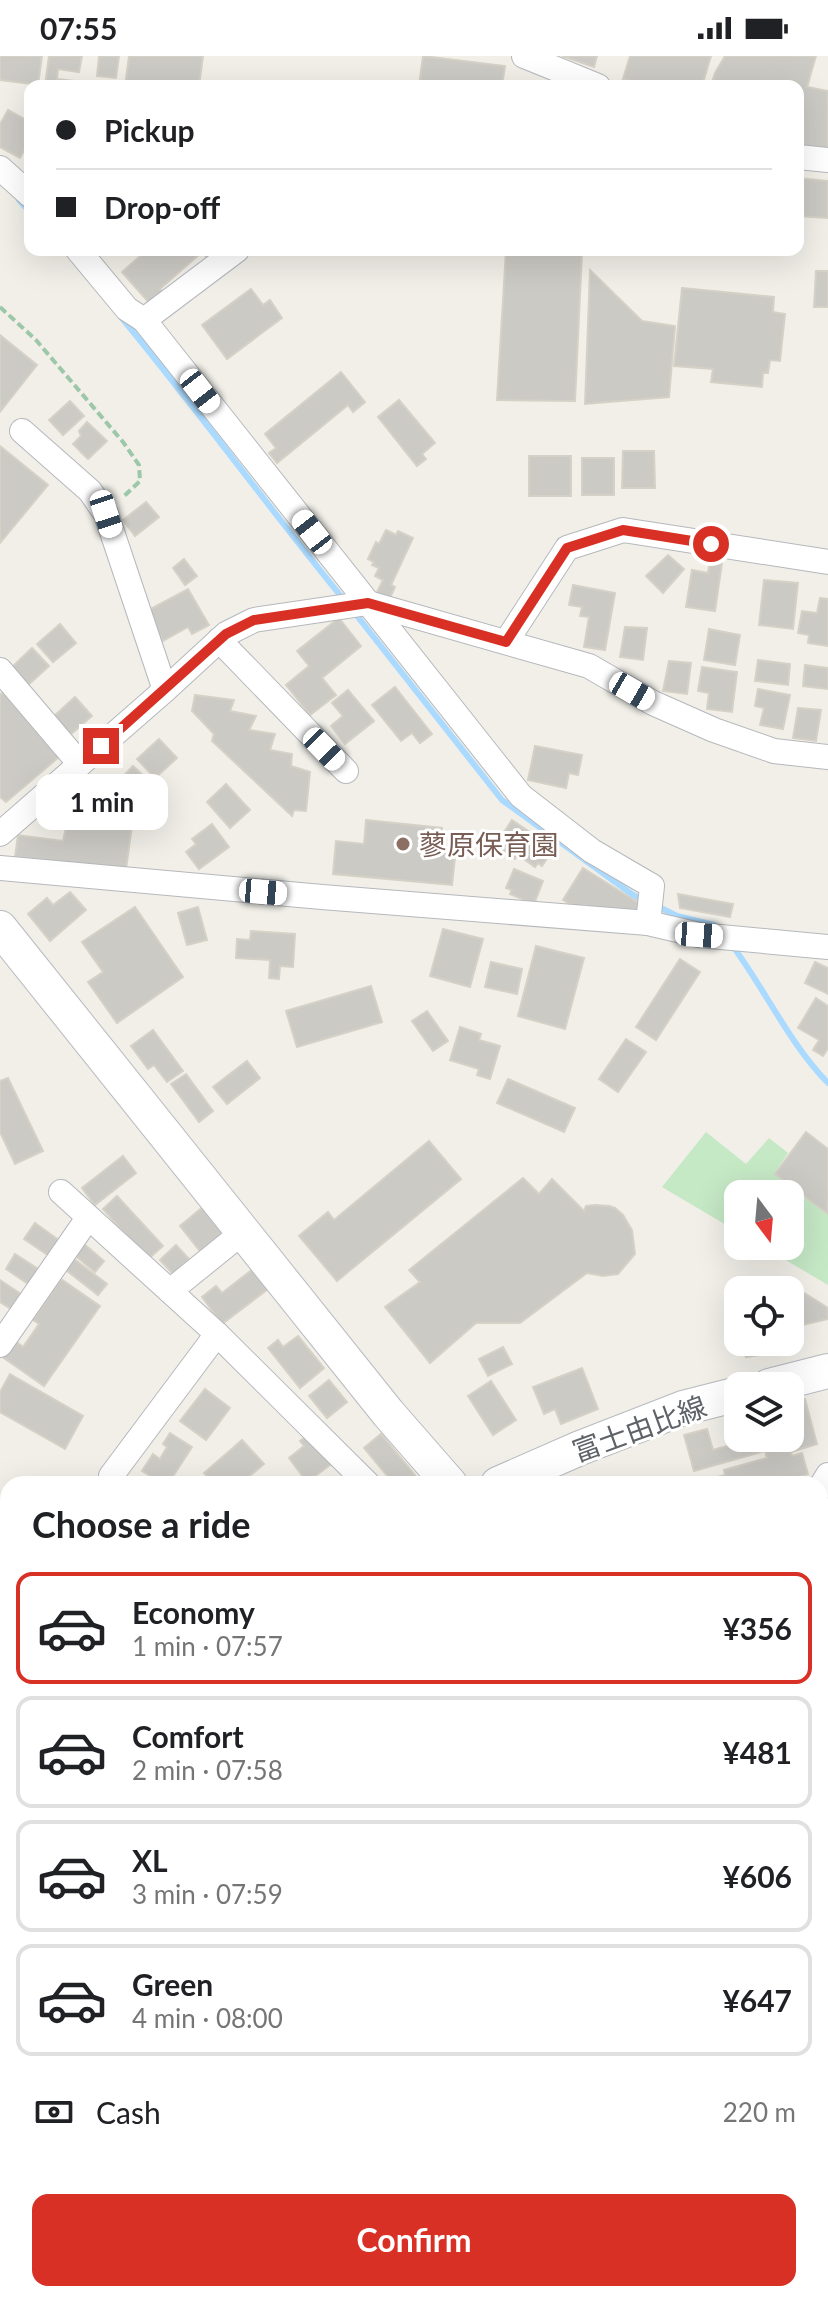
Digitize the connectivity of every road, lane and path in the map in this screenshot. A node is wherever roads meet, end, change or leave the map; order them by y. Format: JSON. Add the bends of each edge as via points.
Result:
{"nodes":[{"id":1,"x":524,"y":56,"type":"edge"},
{"id":2,"x":583,"y":80,"type":"edge"},
{"id":3,"x":804,"y":158,"type":"edge"},
{"id":4,"x":828,"y":160,"type":"edge"},
{"id":5,"x":0,"y":168,"type":"edge"},
{"id":6,"x":24,"y":189,"type":"edge"},
{"id":7,"x":83,"y":256,"type":"edge"},
{"id":8,"x":229,"y":256,"type":"edge"},
{"id":9,"x":0,"y":307,"type":"edge"},
{"id":10,"x":144,"y":320,"type":"junction"},
{"id":11,"x":22,"y":431,"type":"dead end"},
{"id":12,"x":106,"y":514,"type":"junction"},
{"id":13,"x":828,"y":562,"type":"edge"},
{"id":14,"x":368,"y":603,"type":"junction"},
{"id":15,"x":219,"y":640,"type":"junction"},
{"id":16,"x":506,"y":642,"type":"junction"},
{"id":17,"x":0,"y":670,"type":"edge"},
{"id":18,"x":165,"y":690,"type":"junction"},
{"id":19,"x":828,"y":757,"type":"edge"},
{"id":20,"x":80,"y":764,"type":"junction"},
{"id":21,"x":346,"y":771,"type":"dead end"},
{"id":22,"x":0,"y":834,"type":"edge"},
{"id":23,"x":0,"y":868,"type":"edge"},
{"id":24,"x":648,"y":923,"type":"junction"},
{"id":25,"x":0,"y":928,"type":"edge"},
{"id":26,"x":828,"y":947,"type":"edge"},
{"id":27,"x":61,"y":1192,"type":"dead end"},
{"id":28,"x":88,"y":1218,"type":"junction"},
{"id":29,"x":243,"y":1232,"type":"junction"},
{"id":30,"x":170,"y":1291,"type":"junction"},
{"id":31,"x":217,"y":1334,"type":"junction"},
{"id":32,"x":0,"y":1345,"type":"edge"},
{"id":33,"x":828,"y":1371,"type":"edge"},
{"id":34,"x":804,"y":1377,"type":"edge"},
{"id":35,"x":724,"y":1398,"type":"edge"},
{"id":36,"x":111,"y":1476,"type":"dead end"},
{"id":37,"x":360,"y":1476,"type":"edge"},
{"id":38,"x":443,"y":1476,"type":"edge"},
{"id":39,"x":516,"y":1476,"type":"edge"}],
"edges":[{"from":1,"to":2,"type":"street"},
{"from":3,"to":4,"type":"street"},
{"from":5,"to":6,"type":"street"},
{"from":7,"to":10,"type":"street","via":[[127,309]]},
{"from":8,"to":10,"type":"street"},
{"from":9,"to":12,"type":"path","via":[[36,340],[139,465],[140,481]]},
{"from":10,"to":14,"type":"street"},
{"from":11,"to":12,"type":"street","via":[[90,491]]},
{"from":12,"to":18,"type":"street"},
{"from":13,"to":16,"type":"street","via":[[623,530],[567,548]]},
{"from":14,"to":15,"type":"street","via":[[254,620]]},
{"from":14,"to":16,"type":"street"},
{"from":14,"to":24,"type":"street","via":[[521,796],[592,851],[652,886]]},
{"from":15,"to":18,"type":"street"},
{"from":15,"to":21,"type":"street"},
{"from":16,"to":19,"type":"street","via":[[589,666],[714,730],[774,751]]},
{"from":17,"to":20,"type":"street"},
{"from":18,"to":20,"type":"street"},
{"from":20,"to":22,"type":"street"},
{"from":23,"to":24,"type":"street"},
{"from":24,"to":26,"type":"street","via":[[699,935]]},
{"from":25,"to":29,"type":"street"},
{"from":27,"to":28,"type":"street"},
{"from":28,"to":30,"type":"street"},
{"from":28,"to":32,"type":"street"},
{"from":29,"to":30,"type":"street"},
{"from":29,"to":38,"type":"street"},
{"from":30,"to":31,"type":"street"},
{"from":31,"to":36,"type":"street"},
{"from":31,"to":37,"type":"street"},
{"from":33,"to":34,"type":"street"},
{"from":35,"to":39,"type":"street","name":"富士由比線","via":[[683,1408]]}]}
